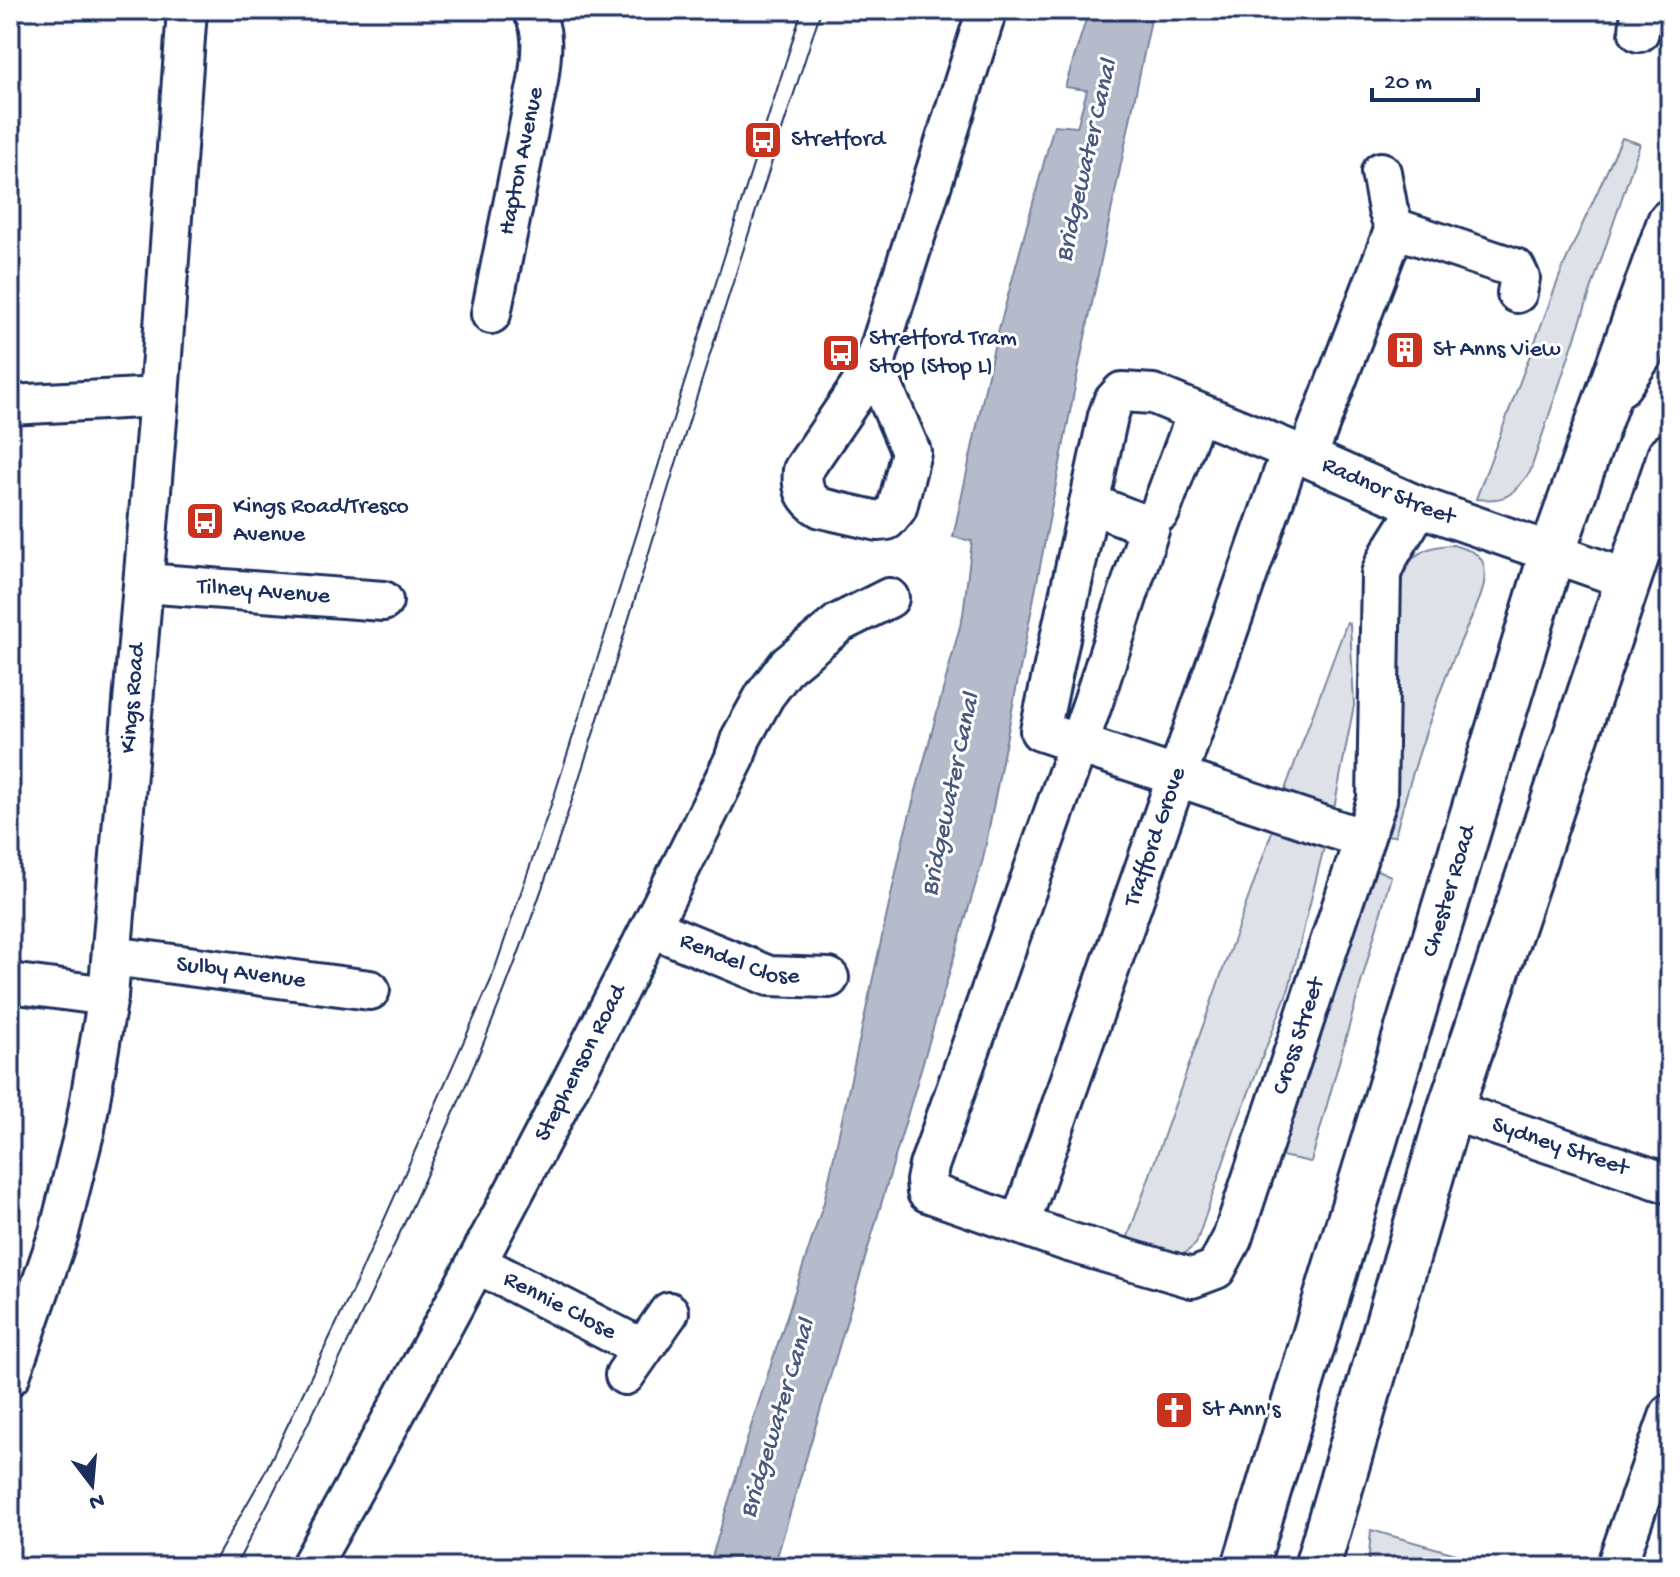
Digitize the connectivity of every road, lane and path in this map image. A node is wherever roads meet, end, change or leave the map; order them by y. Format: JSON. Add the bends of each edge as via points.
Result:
{"nodes":[{"id":1,"x":187,"y":10,"type":"edge"},
{"id":2,"x":532,"y":10,"type":"edge"},
{"id":3,"x":987,"y":10,"type":"edge"},
{"id":4,"x":1381,"y":172,"type":"dead end"},
{"id":5,"x":1670,"y":222,"type":"edge"},
{"id":6,"x":1395,"y":228,"type":"junction"},
{"id":7,"x":1517,"y":293,"type":"dead end"},
{"id":8,"x":1670,"y":310,"type":"edge"},
{"id":9,"x":491,"y":314,"type":"dead end"},
{"id":10,"x":874,"y":366,"type":"dead end"},
{"id":11,"x":159,"y":397,"type":"junction"},
{"id":12,"x":1606,"y":403,"type":"junction"},
{"id":13,"x":10,"y":405,"type":"edge"},
{"id":14,"x":1197,"y":413,"type":"junction"},
{"id":15,"x":1299,"y":454,"type":"junction"},
{"id":16,"x":1670,"y":456,"type":"edge"},
{"id":17,"x":1089,"y":503,"type":"junction"},
{"id":18,"x":1418,"y":506,"type":"junction"},
{"id":19,"x":1160,"y":512,"type":"dead end"},
{"id":20,"x":1552,"y":553,"type":"junction"},
{"id":21,"x":1627,"y":579,"type":"junction"},
{"id":22,"x":144,"y":583,"type":"junction"},
{"id":23,"x":889,"y":598,"type":"dead end"},
{"id":24,"x":383,"y":601,"type":"dead end"},
{"id":25,"x":1077,"y":744,"type":"junction"},
{"id":26,"x":1178,"y":777,"type":"junction"},
{"id":27,"x":1364,"y":839,"type":"junction"},
{"id":28,"x":652,"y":928,"type":"junction"},
{"id":29,"x":112,"y":956,"type":"junction"},
{"id":30,"x":829,"y":978,"type":"dead end"},
{"id":31,"x":10,"y":983,"type":"edge"},
{"id":32,"x":370,"y":990,"type":"dead end"},
{"id":33,"x":108,"y":996,"type":"junction"},
{"id":34,"x":1450,"y":1110,"type":"junction"},
{"id":35,"x":1670,"y":1184,"type":"edge"},
{"id":36,"x":1020,"y":1224,"type":"junction"},
{"id":37,"x":476,"y":1263,"type":"junction"},
{"id":38,"x":669,"y":1312,"type":"dead end"},
{"id":39,"x":10,"y":1376,"type":"edge"},
{"id":40,"x":1670,"y":1414,"type":"edge"},
{"id":41,"x":310,"y":1567,"type":"edge"},
{"id":42,"x":1245,"y":1567,"type":"edge"},
{"id":43,"x":1317,"y":1567,"type":"edge"},
{"id":44,"x":1616,"y":1567,"type":"edge"}],
"edges":[{"from":1,"to":11,"type":"street","name":"Kings Road"},
{"from":2,"to":9,"type":"street","name":"Hapton Avenue","via":[[542,46],[538,81]]},
{"from":3,"to":10,"type":"street"},
{"from":4,"to":6,"type":"street"},
{"from":5,"to":12,"type":"main road","name":"Chester Road"},
{"from":6,"to":7,"type":"street","via":[[1515,268],[1520,278]]},
{"from":6,"to":15,"type":"street","name":"Trafford Grove"},
{"from":8,"to":12,"type":"main road"},
{"from":11,"to":13,"type":"street"},
{"from":11,"to":22,"type":"street","name":"Kings Road"},
{"from":12,"to":20,"type":"main road","name":"Chester Road"},
{"from":14,"to":15,"type":"street","name":"Radnor Street"},
{"from":14,"to":17,"type":"street","name":"Radnor Street","via":[[1153,394],[1122,392],[1113,402]]},
{"from":14,"to":19,"type":"street"},
{"from":15,"to":18,"type":"street","name":"Radnor Street"},
{"from":15,"to":26,"type":"street","name":"Trafford Grove"},
{"from":16,"to":21,"type":"main road"},
{"from":17,"to":25,"type":"street","via":[[1040,731]]},
{"from":17,"to":25,"type":"street","via":[[1150,527]]},
{"from":18,"to":20,"type":"street","name":"Radnor Street"},
{"from":18,"to":27,"type":"street","name":"Cross Street","via":[[1381,574],[1377,800]]},
{"from":20,"to":21,"type":"street","name":"Radnor Street"},
{"from":20,"to":42,"type":"main road","name":"Chester Road"},
{"from":21,"to":34,"type":"main road"},
{"from":22,"to":24,"type":"street","name":"Tilney Avenue"},
{"from":22,"to":29,"type":"street","name":"Kings Road"},
{"from":23,"to":28,"type":"street","name":"Stephenson Road","via":[[839,623],[787,666],[765,695]]},
{"from":25,"to":26,"type":"street"},
{"from":25,"to":36,"type":"street","name":"Cross Street","via":[[926,1181],[927,1192]]},
{"from":26,"to":27,"type":"street"},
{"from":26,"to":36,"type":"street","name":"Trafford Grove"},
{"from":27,"to":36,"type":"street","name":"Cross Street","via":[[1232,1239],[1216,1269],[1192,1278]]},
{"from":28,"to":30,"type":"street","name":"Rendel Close","via":[[769,976]]},
{"from":28,"to":37,"type":"street","name":"Stephenson Road"},
{"from":29,"to":32,"type":"street","name":"Sulby Avenue"},
{"from":29,"to":33,"type":"street","name":"Kings Road"},
{"from":31,"to":33,"type":"street"},
{"from":33,"to":39,"type":"street","name":"Kings Road","via":[[85,1129],[59,1233]]},
{"from":34,"to":35,"type":"street","name":"Sydney Street"},
{"from":34,"to":43,"type":"main road"},
{"from":37,"to":38,"type":"street","name":"Rennie Close","via":[[634,1362]]},
{"from":37,"to":41,"type":"street","name":"Stephenson Road"},
{"from":40,"to":44,"type":"street"}]}
